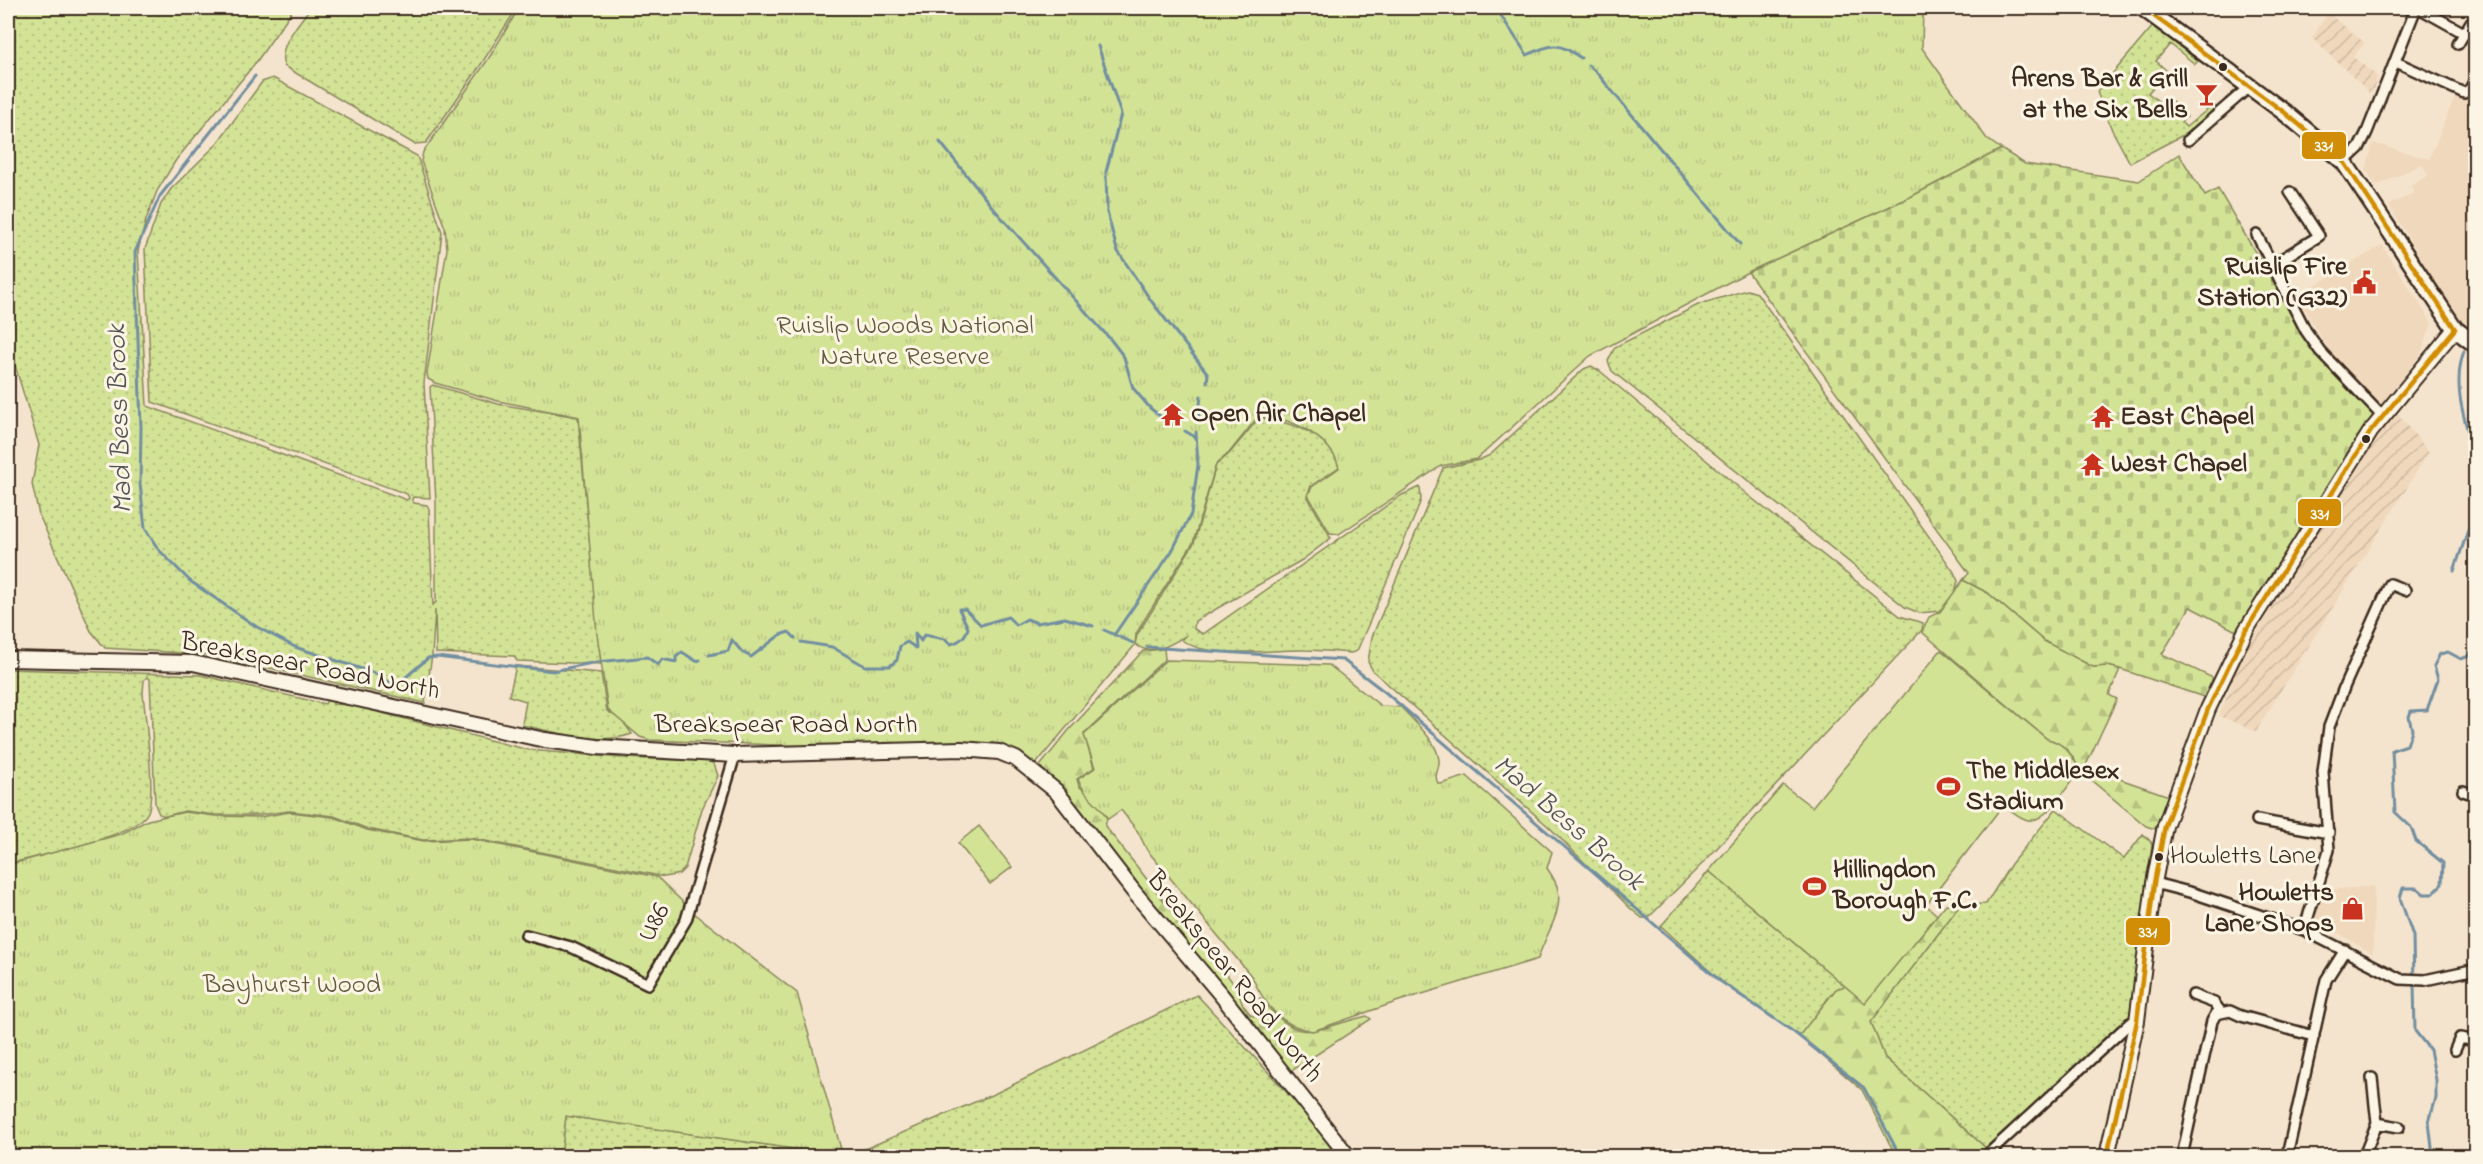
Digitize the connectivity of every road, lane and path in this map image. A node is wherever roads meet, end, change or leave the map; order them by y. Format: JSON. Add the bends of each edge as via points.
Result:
{"nodes":[{"id":1,"x":2143,"y":8,"type":"edge"},
{"id":2,"x":2417,"y":8,"type":"edge"},
{"id":3,"x":2471,"y":22,"type":"dead end"},
{"id":4,"x":2464,"y":33,"type":"junction"},
{"id":5,"x":2458,"y":44,"type":"dead end"},
{"id":6,"x":2396,"y":62,"type":"junction"},
{"id":7,"x":2475,"y":78,"type":"edge"},
{"id":8,"x":2249,"y":87,"type":"junction"},
{"id":9,"x":2472,"y":93,"type":"edge"},
{"id":10,"x":2188,"y":140,"type":"dead end"},
{"id":11,"x":2344,"y":162,"type":"junction"},
{"id":12,"x":2290,"y":192,"type":"dead end"},
{"id":13,"x":2257,"y":234,"type":"dead end"},
{"id":14,"x":2319,"y":236,"type":"junction"},
{"id":15,"x":2325,"y":246,"type":"dead end"},
{"id":16,"x":2272,"y":265,"type":"junction"},
{"id":17,"x":2454,"y":329,"type":"junction"},
{"id":18,"x":2475,"y":345,"type":"edge"},
{"id":19,"x":2382,"y":416,"type":"junction"},
{"id":20,"x":2405,"y":590,"type":"dead end"},
{"id":21,"x":8,"y":659,"type":"edge"},
{"id":22,"x":735,"y":755,"type":"junction"},
{"id":23,"x":2463,"y":791,"type":"dead end"},
{"id":24,"x":2475,"y":795,"type":"edge"},
{"id":25,"x":2257,"y":820,"type":"dead end"},
{"id":26,"x":2329,"y":833,"type":"junction"},
{"id":27,"x":2154,"y":883,"type":"junction"},
{"id":28,"x":2304,"y":930,"type":"junction"},
{"id":29,"x":526,"y":935,"type":"dead end"},
{"id":30,"x":2344,"y":950,"type":"junction"},
{"id":31,"x":2475,"y":969,"type":"edge"},
{"id":32,"x":2193,"y":995,"type":"dead end"},
{"id":33,"x":2220,"y":1011,"type":"junction"},
{"id":34,"x":2137,"y":1021,"type":"junction"},
{"id":35,"x":2314,"y":1036,"type":"junction"},
{"id":36,"x":2475,"y":1041,"type":"edge"},
{"id":37,"x":2455,"y":1050,"type":"dead end"},
{"id":38,"x":2372,"y":1078,"type":"dead end"},
{"id":39,"x":2377,"y":1123,"type":"junction"},
{"id":40,"x":2399,"y":1127,"type":"dead end"},
{"id":41,"x":1348,"y":1156,"type":"edge"},
{"id":42,"x":1986,"y":1156,"type":"edge"},
{"id":43,"x":2107,"y":1156,"type":"edge"},
{"id":44,"x":2182,"y":1156,"type":"edge"},
{"id":45,"x":2287,"y":1156,"type":"edge"},
{"id":46,"x":2364,"y":1156,"type":"edge"}],
"edges":[{"from":1,"to":8,"type":"main road"},
{"from":2,"to":4,"type":"street"},
{"from":2,"to":6,"type":"street"},
{"from":3,"to":4,"type":"street"},
{"from":4,"to":5,"type":"street"},
{"from":6,"to":9,"type":"street","via":[[2464,93]]},
{"from":6,"to":11,"type":"street","via":[[2359,148]]},
{"from":7,"to":9,"type":"street"},
{"from":8,"to":10,"type":"street"},
{"from":8,"to":11,"type":"main road"},
{"from":11,"to":17,"type":"main road"},
{"from":12,"to":14,"type":"street"},
{"from":13,"to":16,"type":"street"},
{"from":14,"to":15,"type":"street"},
{"from":14,"to":16,"type":"street"},
{"from":16,"to":19,"type":"street","via":[[2320,351]]},
{"from":17,"to":18,"type":"main road"},
{"from":17,"to":19,"type":"street"},
{"from":19,"to":27,"type":"street","via":[[2246,630],[2216,690],[2165,826]]},
{"from":20,"to":26,"type":"street","via":[[2390,584],[2329,727],[2323,772]]},
{"from":21,"to":22,"type":"street","name":"Breakspear Road North","via":[[193,663],[545,740]]},
{"from":22,"to":29,"type":"street","name":"U86","via":[[686,920],[648,984],[571,946]]},
{"from":22,"to":41,"type":"street","name":"Breakspear Road North","via":[[961,748],[999,752],[1016,759],[1056,791]]},
{"from":23,"to":24,"type":"street"},
{"from":25,"to":26,"type":"street"},
{"from":26,"to":28,"type":"street","via":[[2330,850]]},
{"from":27,"to":28,"type":"street"},
{"from":27,"to":34,"type":"street"},
{"from":28,"to":30,"type":"street"},
{"from":30,"to":31,"type":"street","via":[[2378,970],[2409,980]]},
{"from":30,"to":35,"type":"street","via":[[2326,980]]},
{"from":32,"to":33,"type":"street","via":[[2214,1003]]},
{"from":33,"to":35,"type":"street"},
{"from":33,"to":44,"type":"street","via":[[2212,1021]]},
{"from":34,"to":42,"type":"street","via":[[2130,1023]]},
{"from":34,"to":43,"type":"street"},
{"from":35,"to":45,"type":"street"},
{"from":36,"to":37,"type":"street","via":[[2460,1038]]},
{"from":38,"to":39,"type":"street"},
{"from":39,"to":40,"type":"street"},
{"from":39,"to":46,"type":"street"}]}
